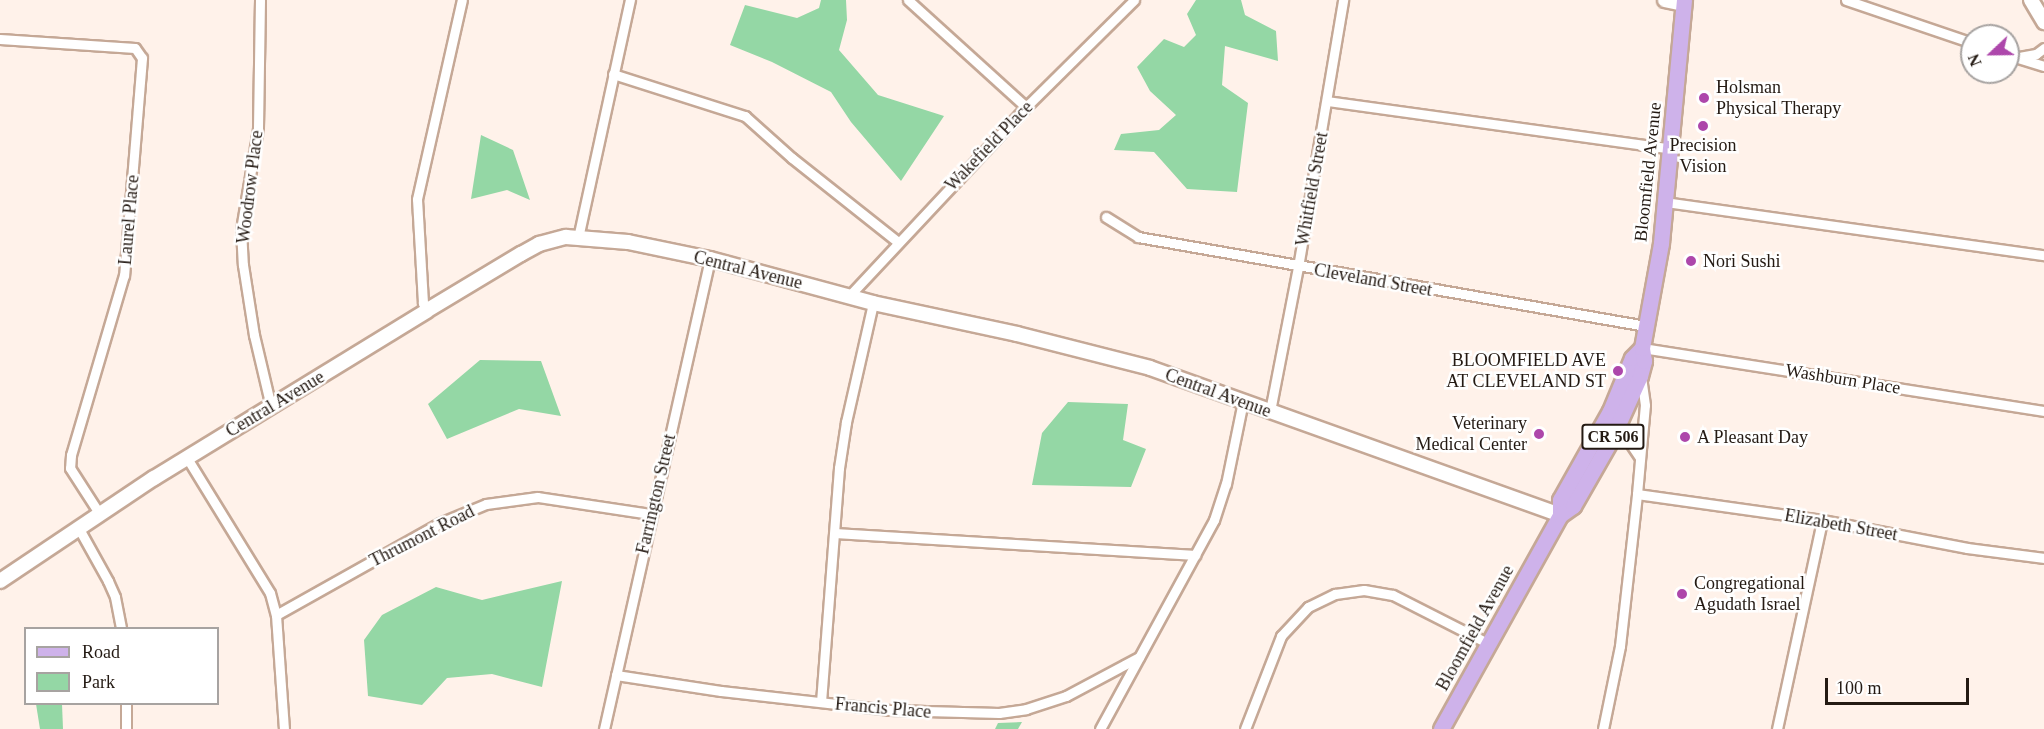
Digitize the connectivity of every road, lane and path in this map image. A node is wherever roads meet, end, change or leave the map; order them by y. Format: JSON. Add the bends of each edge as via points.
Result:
{"nodes":[{"id":1,"x":260,"y":0,"type":"edge"},
{"id":2,"x":462,"y":0,"type":"edge"},
{"id":3,"x":630,"y":0,"type":"edge"},
{"id":4,"x":908,"y":0,"type":"edge"},
{"id":5,"x":1134,"y":0,"type":"edge"},
{"id":6,"x":1343,"y":0,"type":"edge"},
{"id":7,"x":1665,"y":0,"type":"edge"},
{"id":8,"x":1846,"y":0,"type":"edge"},
{"id":9,"x":2031,"y":0,"type":"edge"},
{"id":10,"x":1684,"y":2,"type":"edge"},
{"id":11,"x":2044,"y":22,"type":"edge"},
{"id":12,"x":0,"y":39,"type":"edge"},
{"id":13,"x":1960,"y":39,"type":"edge"},
{"id":14,"x":2044,"y":48,"type":"edge"},
{"id":15,"x":2020,"y":55,"type":"edge"},
{"id":16,"x":2020,"y":59,"type":"edge"},
{"id":17,"x":2044,"y":66,"type":"edge"},
{"id":18,"x":613,"y":74,"type":"junction"},
{"id":19,"x":1327,"y":101,"type":"junction"},
{"id":20,"x":1026,"y":107,"type":"junction"},
{"id":21,"x":1671,"y":149,"type":"junction"},
{"id":22,"x":1665,"y":202,"type":"junction"},
{"id":23,"x":1106,"y":217,"type":"dead end"},
{"id":24,"x":578,"y":238,"type":"junction"},
{"id":25,"x":898,"y":242,"type":"junction"},
{"id":26,"x":2044,"y":255,"type":"edge"},
{"id":27,"x":710,"y":260,"type":"junction"},
{"id":28,"x":1298,"y":267,"type":"junction"},
{"id":29,"x":849,"y":296,"type":"junction"},
{"id":30,"x":873,"y":303,"type":"junction"},
{"id":31,"x":426,"y":311,"type":"junction"},
{"id":32,"x":1646,"y":326,"type":"junction"},
{"id":33,"x":1642,"y":348,"type":"junction"},
{"id":34,"x":1640,"y":376,"type":"junction"},
{"id":35,"x":1243,"y":401,"type":"junction"},
{"id":36,"x":271,"y":406,"type":"junction"},
{"id":37,"x":1269,"y":411,"type":"junction"},
{"id":38,"x":2044,"y":411,"type":"edge"},
{"id":39,"x":1611,"y":424,"type":"junction"},
{"id":40,"x":187,"y":458,"type":"junction"},
{"id":41,"x":1640,"y":458,"type":"junction"},
{"id":42,"x":1637,"y":494,"type":"junction"},
{"id":43,"x":99,"y":513,"type":"junction"},
{"id":44,"x":651,"y":514,"type":"junction"},
{"id":45,"x":1560,"y":515,"type":"junction"},
{"id":46,"x":1822,"y":520,"type":"junction"},
{"id":47,"x":78,"y":527,"type":"junction"},
{"id":48,"x":835,"y":533,"type":"junction"},
{"id":49,"x":1195,"y":555,"type":"junction"},
{"id":50,"x":2044,"y":558,"type":"edge"},
{"id":51,"x":0,"y":580,"type":"edge"},
{"id":52,"x":276,"y":615,"type":"junction"},
{"id":53,"x":121,"y":627,"type":"edge"},
{"id":54,"x":1489,"y":644,"type":"junction"},
{"id":55,"x":1139,"y":657,"type":"junction"},
{"id":56,"x":616,"y":675,"type":"junction"},
{"id":57,"x":821,"y":702,"type":"junction"},
{"id":58,"x":126,"y":705,"type":"edge"},
{"id":59,"x":126,"y":729,"type":"edge"},
{"id":60,"x":284,"y":729,"type":"edge"},
{"id":61,"x":604,"y":729,"type":"edge"},
{"id":62,"x":1100,"y":729,"type":"edge"},
{"id":63,"x":1245,"y":729,"type":"edge"},
{"id":64,"x":1441,"y":729,"type":"edge"},
{"id":65,"x":1603,"y":729,"type":"edge"},
{"id":66,"x":1778,"y":729,"type":"edge"}],
"edges":[{"from":1,"to":36,"type":"street","name":"Woodrow Place","via":[[258,129],[241,229],[252,323]]},
{"from":2,"to":31,"type":"street","via":[[417,199]]},
{"from":3,"to":18,"type":"street"},
{"from":4,"to":20,"type":"street"},
{"from":5,"to":20,"type":"street","name":"Wakefield Place"},
{"from":6,"to":19,"type":"street","name":"Whitfield Street"},
{"from":7,"to":10,"type":"main road"},
{"from":8,"to":13,"type":"street"},
{"from":9,"to":11,"type":"main road"},
{"from":10,"to":21,"type":"main road","name":"Bloomfield Avenue","number":"CR 506"},
{"from":12,"to":43,"type":"street","name":"Laurel Place","via":[[135,48],[142,58],[124,274],[71,455],[70,468]]},
{"from":14,"to":15,"type":"street","via":[[2036,54]]},
{"from":16,"to":17,"type":"street"},
{"from":18,"to":24,"type":"street"},
{"from":18,"to":25,"type":"street","via":[[745,116]]},
{"from":19,"to":21,"type":"street"},
{"from":19,"to":28,"type":"street","name":"Whitfield Street"},
{"from":20,"to":25,"type":"street","name":"Wakefield Place"},
{"from":21,"to":22,"type":"main road","name":"Bloomfield Avenue","number":"CR 506"},
{"from":22,"to":26,"type":"street"},
{"from":22,"to":32,"type":"main road","name":"Bloomfield Avenue","number":"CR 506"},
{"from":23,"to":28,"type":"street","name":"Cleveland Street","via":[[1138,237]]},
{"from":24,"to":27,"type":"main road","name":"Central Avenue","via":[[628,242]]},
{"from":24,"to":31,"type":"main road","name":"Central Avenue","via":[[539,244]]},
{"from":25,"to":29,"type":"street","name":"Wakefield Place"},
{"from":27,"to":29,"type":"main road","name":"Central Avenue"},
{"from":27,"to":44,"type":"street","name":"Farrington Street"},
{"from":28,"to":32,"type":"street","name":"Cleveland Street"},
{"from":28,"to":37,"type":"street","name":"Whitfield Street"},
{"from":29,"to":30,"type":"main road","name":"Central Avenue"},
{"from":30,"to":35,"type":"main road","name":"Central Avenue","via":[[1150,368]]},
{"from":30,"to":48,"type":"street","via":[[846,422]]},
{"from":31,"to":36,"type":"main road","name":"Central Avenue"},
{"from":32,"to":33,"type":"main road","name":"Bloomfield Avenue","number":"CR 506"},
{"from":33,"to":34,"type":"main road","name":"Bloomfield Avenue","number":"CR 506"},
{"from":33,"to":38,"type":"street","name":"Washburn Place"},
{"from":33,"to":39,"type":"main road","name":"Bloomfield Avenue","number":"CR 506","via":[[1632,358]]},
{"from":34,"to":39,"type":"main road","name":"Bloomfield Avenue","number":"CR 506"},
{"from":34,"to":41,"type":"street","via":[[1645,405]]},
{"from":35,"to":37,"type":"main road","name":"Central Avenue"},
{"from":35,"to":49,"type":"street","via":[[1226,484],[1214,520]]},
{"from":36,"to":40,"type":"main road","name":"Central Avenue"},
{"from":37,"to":45,"type":"main road","name":"Central Avenue"},
{"from":39,"to":41,"type":"street"},
{"from":39,"to":45,"type":"main road","name":"Bloomfield Avenue","number":"CR 506","via":[[1573,506]]},
{"from":40,"to":43,"type":"main road","name":"Central Avenue"},
{"from":40,"to":52,"type":"street","via":[[270,592]]},
{"from":41,"to":42,"type":"street"},
{"from":42,"to":46,"type":"street","name":"Elizabeth Street"},
{"from":42,"to":65,"type":"street","via":[[1620,646]]},
{"from":43,"to":47,"type":"main road","name":"Central Avenue"},
{"from":44,"to":52,"type":"street","name":"Thrumont Road","via":[[538,497],[486,504],[440,523]]},
{"from":44,"to":56,"type":"street","name":"Farrington Street"},
{"from":45,"to":54,"type":"main road","name":"Bloomfield Avenue","number":"CR 506"},
{"from":46,"to":50,"type":"street","name":"Elizabeth Street","via":[[1967,548]]},
{"from":46,"to":66,"type":"street"},
{"from":47,"to":51,"type":"main road","name":"Central Avenue"},
{"from":47,"to":53,"type":"street","via":[[115,597]]},
{"from":48,"to":49,"type":"street"},
{"from":48,"to":57,"type":"street"},
{"from":49,"to":55,"type":"street"},
{"from":52,"to":60,"type":"street"},
{"from":54,"to":63,"type":"street","via":[[1393,595],[1364,590],[1335,594],[1308,607],[1281,636]]},
{"from":54,"to":64,"type":"main road","name":"Bloomfield Avenue","number":"CR 506"},
{"from":55,"to":57,"type":"street","name":"Francis Place","via":[[1066,696],[999,713],[890,710]]},
{"from":55,"to":62,"type":"street"},
{"from":56,"to":57,"type":"street","name":"Francis Place"},
{"from":56,"to":61,"type":"street","name":"Farrington Street"},
{"from":58,"to":59,"type":"street"}]}
